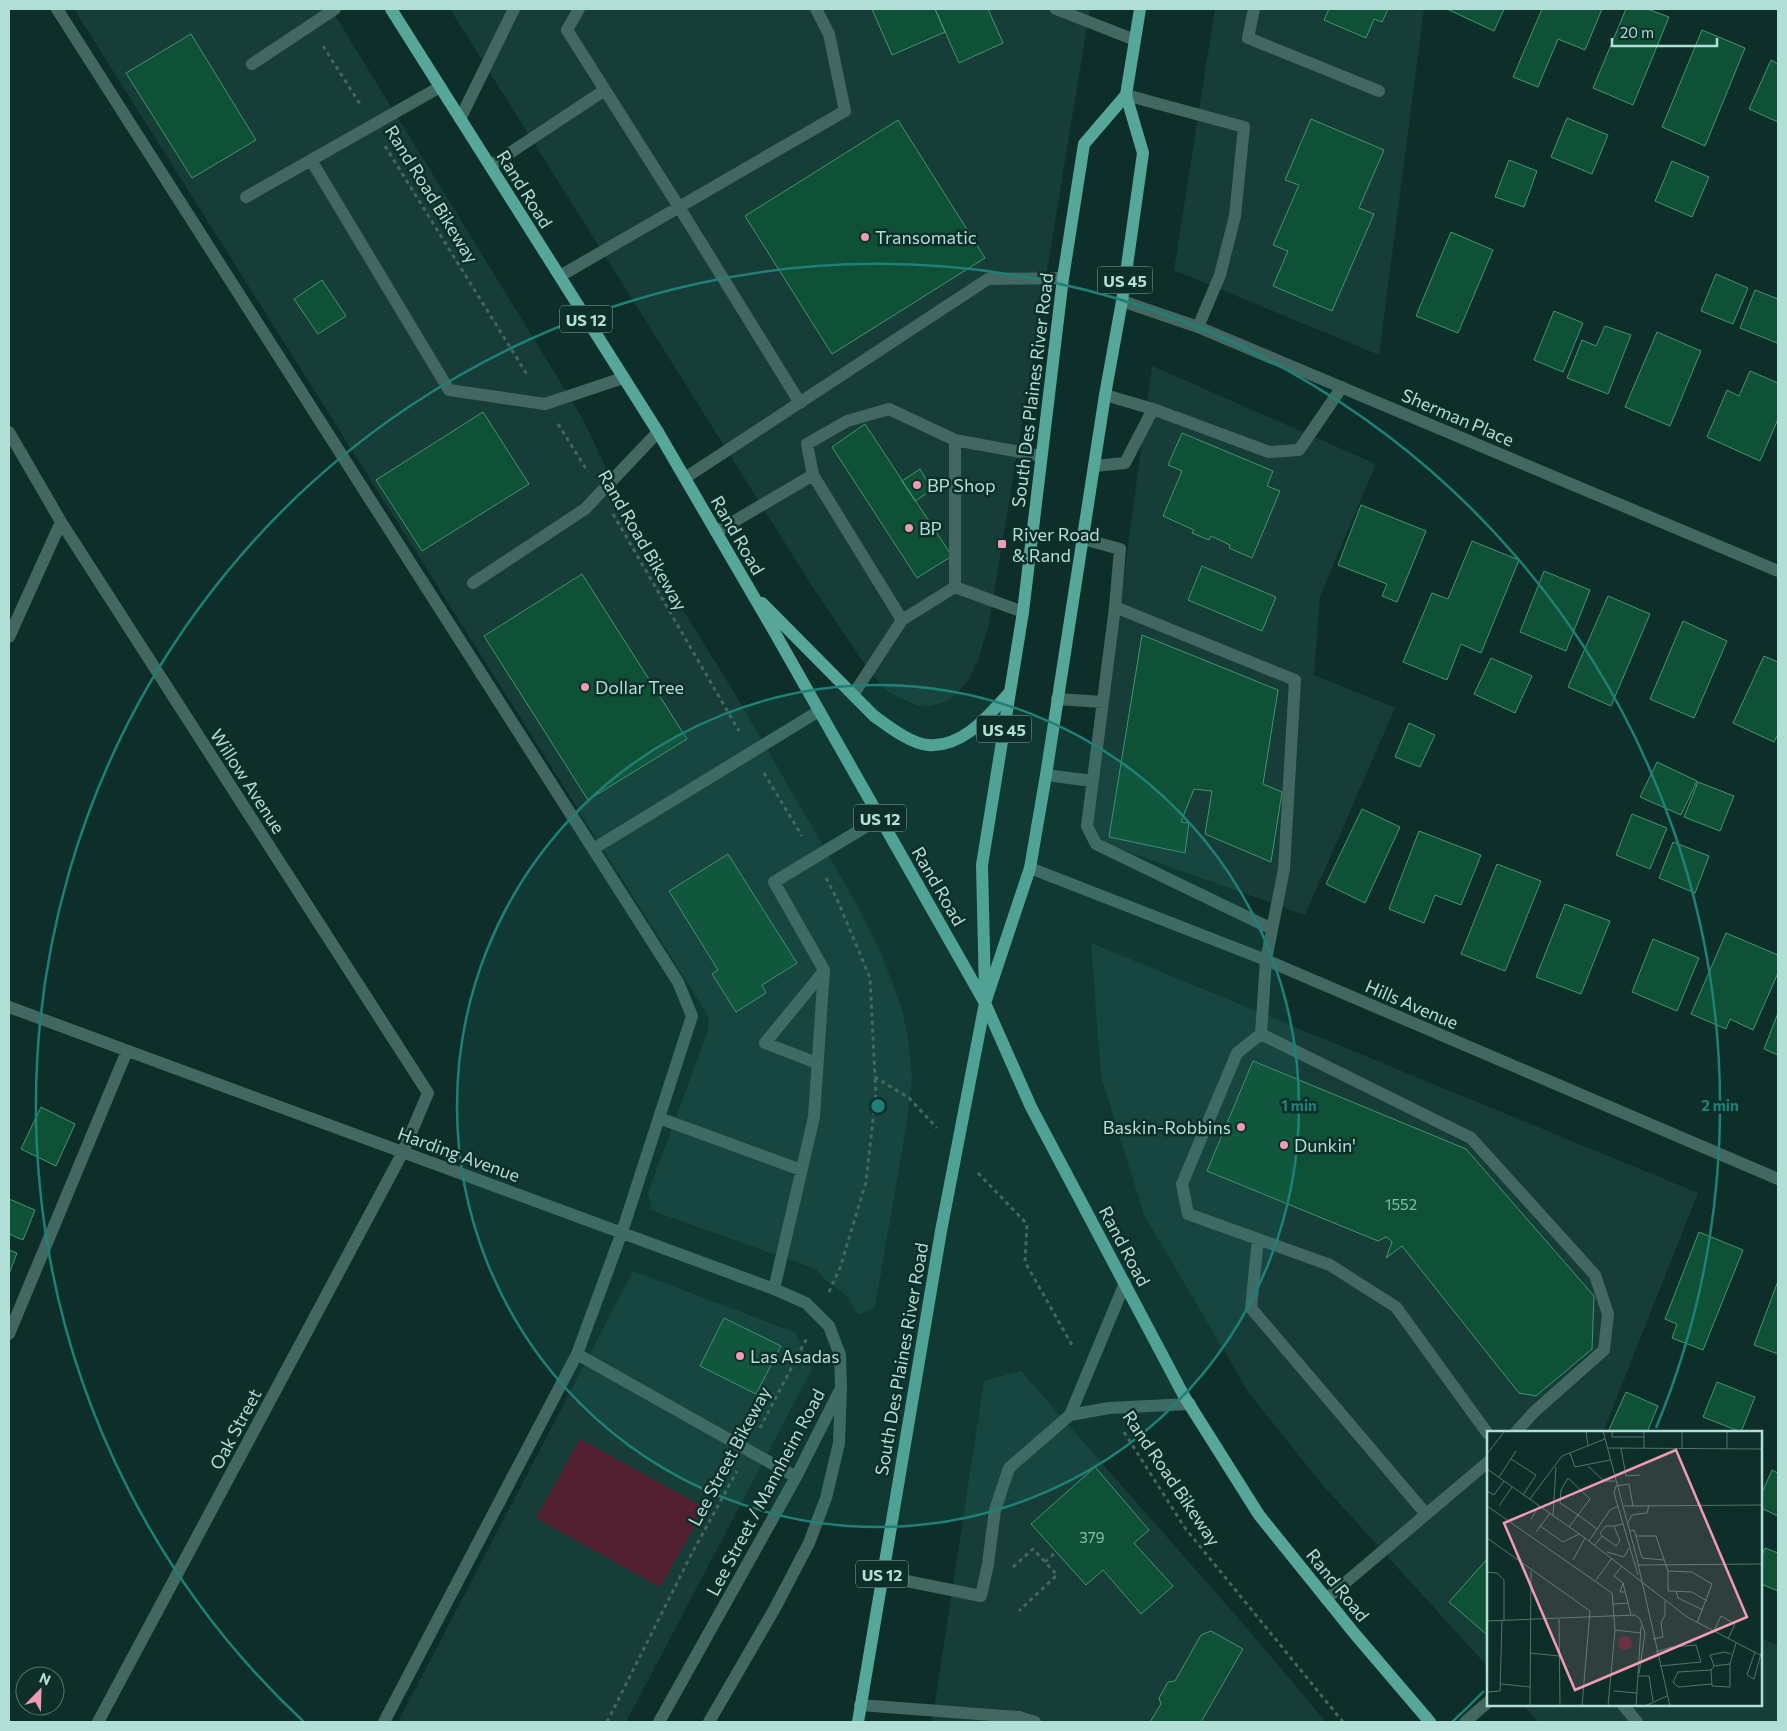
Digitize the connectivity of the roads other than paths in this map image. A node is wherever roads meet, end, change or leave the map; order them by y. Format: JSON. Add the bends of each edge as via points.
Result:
{"nodes":[{"id":1,"x":57,"y":9,"type":"edge"},
{"id":2,"x":336,"y":9,"type":"edge"},
{"id":3,"x":391,"y":9,"type":"edge"},
{"id":4,"x":514,"y":9,"type":"edge"},
{"id":5,"x":579,"y":9,"type":"edge"},
{"id":6,"x":816,"y":9,"type":"edge"},
{"id":7,"x":1056,"y":9,"type":"edge"},
{"id":8,"x":1140,"y":9,"type":"edge"},
{"id":9,"x":1254,"y":9,"type":"edge"},
{"id":10,"x":1135,"y":40,"type":"junction"},
{"id":11,"x":252,"y":64,"type":"dead end"},
{"id":12,"x":440,"y":87,"type":"junction"},
{"id":13,"x":605,"y":90,"type":"junction"},
{"id":14,"x":1379,"y":90,"type":"dead end"},
{"id":15,"x":1126,"y":95,"type":"junction"},
{"id":16,"x":460,"y":119,"type":"junction"},
{"id":17,"x":312,"y":160,"type":"junction"},
{"id":18,"x":490,"y":166,"type":"junction"},
{"id":19,"x":246,"y":197,"type":"dead end"},
{"id":20,"x":679,"y":207,"type":"junction"},
{"id":21,"x":560,"y":276,"type":"junction"},
{"id":22,"x":1063,"y":278,"type":"junction"},
{"id":23,"x":1122,"y":300,"type":"junction"},
{"id":24,"x":1198,"y":326,"type":"junction"},
{"id":25,"x":623,"y":378,"type":"junction"},
{"id":26,"x":1342,"y":387,"type":"junction"},
{"id":27,"x":1105,"y":395,"type":"junction"},
{"id":28,"x":800,"y":403,"type":"junction"},
{"id":29,"x":1153,"y":409,"type":"junction"},
{"id":30,"x":9,"y":432,"type":"edge"},
{"id":31,"x":658,"y":432,"type":"junction"},
{"id":32,"x":955,"y":440,"type":"junction"},
{"id":33,"x":1041,"y":456,"type":"junction"},
{"id":34,"x":1094,"y":466,"type":"junction"},
{"id":35,"x":813,"y":475,"type":"junction"},
{"id":36,"x":685,"y":478,"type":"junction"},
{"id":37,"x":61,"y":522,"type":"junction"},
{"id":38,"x":716,"y":532,"type":"junction"},
{"id":39,"x":1083,"y":539,"type":"junction"},
{"id":40,"x":1778,"y":571,"type":"edge"},
{"id":41,"x":473,"y":583,"type":"dead end"},
{"id":42,"x":955,"y":587,"type":"junction"},
{"id":43,"x":748,"y":588,"type":"junction"},
{"id":44,"x":1115,"y":607,"type":"junction"},
{"id":45,"x":1023,"y":612,"type":"junction"},
{"id":46,"x":902,"y":620,"type":"junction"},
{"id":47,"x":9,"y":637,"type":"edge"},
{"id":48,"x":1010,"y":692,"type":"junction"},
{"id":49,"x":853,"y":695,"type":"junction"},
{"id":50,"x":1057,"y":700,"type":"junction"},
{"id":51,"x":1103,"y":702,"type":"junction"},
{"id":52,"x":819,"y":711,"type":"junction"},
{"id":53,"x":1046,"y":775,"type":"junction"},
{"id":54,"x":1092,"y":781,"type":"junction"},
{"id":55,"x":880,"y":818,"type":"junction"},
{"id":56,"x":593,"y":849,"type":"junction"},
{"id":57,"x":1030,"y":868,"type":"junction"},
{"id":58,"x":1272,"y":929,"type":"junction"},
{"id":59,"x":1266,"y":960,"type":"junction"},
{"id":60,"x":824,"y":970,"type":"junction"},
{"id":61,"x":985,"y":1003,"type":"junction"},
{"id":62,"x":9,"y":1008,"type":"edge"},
{"id":63,"x":1261,"y":1034,"type":"junction"},
{"id":64,"x":127,"y":1051,"type":"junction"},
{"id":65,"x":817,"y":1063,"type":"junction"},
{"id":66,"x":659,"y":1118,"type":"junction"},
{"id":67,"x":403,"y":1152,"type":"junction"},
{"id":68,"x":802,"y":1170,"type":"junction"},
{"id":69,"x":1778,"y":1179,"type":"edge"},
{"id":70,"x":622,"y":1232,"type":"junction"},
{"id":71,"x":1258,"y":1239,"type":"junction"},
{"id":72,"x":1125,"y":1283,"type":"junction"},
{"id":73,"x":774,"y":1289,"type":"junction"},
{"id":74,"x":9,"y":1334,"type":"edge"},
{"id":75,"x":577,"y":1354,"type":"junction"},
{"id":76,"x":841,"y":1387,"type":"junction"},
{"id":77,"x":1190,"y":1404,"type":"junction"},
{"id":78,"x":1070,"y":1415,"type":"junction"},
{"id":79,"x":1517,"y":1431,"type":"edge"},
{"id":80,"x":1487,"y":1433,"type":"edge"},
{"id":81,"x":1487,"y":1463,"type":"edge"},
{"id":82,"x":796,"y":1477,"type":"junction"},
{"id":83,"x":1426,"y":1514,"type":"junction"},
{"id":84,"x":882,"y":1576,"type":"junction"},
{"id":85,"x":1326,"y":1599,"type":"junction"},
{"id":86,"x":1487,"y":1703,"type":"edge"},
{"id":87,"x":860,"y":1705,"type":"junction"},
{"id":88,"x":1623,"y":1706,"type":"edge"},
{"id":89,"x":98,"y":1722,"type":"edge"},
{"id":90,"x":384,"y":1722,"type":"edge"},
{"id":91,"x":658,"y":1722,"type":"edge"},
{"id":92,"x":709,"y":1722,"type":"edge"},
{"id":93,"x":858,"y":1722,"type":"edge"},
{"id":94,"x":1035,"y":1722,"type":"edge"},
{"id":95,"x":1430,"y":1722,"type":"edge"},
{"id":96,"x":1464,"y":1722,"type":"edge"},
{"id":97,"x":1636,"y":1722,"type":"edge"}],
"edges":[{"from":1,"to":56,"type":"street"},
{"from":2,"to":11,"type":"street"},
{"from":3,"to":12,"type":"main road","name":"Rand Road","number":"US 12"},
{"from":4,"to":16,"type":"street"},
{"from":5,"to":13,"type":"street","via":[[567,30]]},
{"from":6,"to":20,"type":"street","via":[[829,34],[844,111]]},
{"from":7,"to":10,"type":"street"},
{"from":8,"to":10,"type":"main road","name":"South Des Plaines River Road","number":"US 45"},
{"from":9,"to":14,"type":"street","via":[[1248,38]]},
{"from":10,"to":15,"type":"main road","name":"South Des Plaines River Road","number":"US 45"},
{"from":12,"to":16,"type":"main road","name":"Rand Road","number":"US 12"},
{"from":12,"to":17,"type":"street"},
{"from":13,"to":18,"type":"street"},
{"from":13,"to":20,"type":"street"},
{"from":15,"to":22,"type":"main road","name":"South Des Plaines River Road","number":"US 45","via":[[1084,144]]},
{"from":15,"to":23,"type":"main road","name":"South Des Plaines River Road","number":"US 45","via":[[1144,153]]},
{"from":15,"to":24,"type":"street","via":[[1244,127],[1236,216],[1220,274]]},
{"from":16,"to":18,"type":"main road","name":"Rand Road","number":"US 12"},
{"from":17,"to":19,"type":"street"},
{"from":17,"to":25,"type":"street","via":[[449,390],[545,404]]},
{"from":18,"to":21,"type":"main road","name":"Rand Road","number":"US 12"},
{"from":20,"to":21,"type":"street"},
{"from":20,"to":28,"type":"street"},
{"from":21,"to":25,"type":"main road","name":"Rand Road","number":"US 12"},
{"from":22,"to":28,"type":"street","via":[[988,279]]},
{"from":22,"to":33,"type":"main road","name":"South Des Plaines River Road","number":"US 45"},
{"from":23,"to":24,"type":"street","name":"Sherman Place"},
{"from":23,"to":27,"type":"main road","name":"South Des Plaines River Road","number":"US 45"},
{"from":24,"to":26,"type":"street","name":"Sherman Place"},
{"from":25,"to":31,"type":"main road","name":"Rand Road","number":"US 12"},
{"from":26,"to":29,"type":"street","via":[[1299,450],[1269,452]]},
{"from":26,"to":40,"type":"street","name":"Sherman Place"},
{"from":27,"to":29,"type":"street"},
{"from":27,"to":34,"type":"main road","name":"South Des Plaines River Road","number":"US 45"},
{"from":28,"to":36,"type":"street"},
{"from":29,"to":34,"type":"street","via":[[1125,463]]},
{"from":30,"to":37,"type":"street","name":"Willow Avenue"},
{"from":31,"to":36,"type":"main road","name":"Rand Road","number":"US 12"},
{"from":31,"to":41,"type":"street","via":[[585,509]]},
{"from":32,"to":33,"type":"street"},
{"from":32,"to":35,"type":"street","via":[[889,409],[847,421],[807,444]]},
{"from":32,"to":42,"type":"street"},
{"from":33,"to":45,"type":"main road","name":"South Des Plaines River Road","number":"US 45"},
{"from":34,"to":39,"type":"main road","name":"South Des Plaines River Road","number":"US 45"},
{"from":35,"to":38,"type":"street"},
{"from":35,"to":46,"type":"street"},
{"from":36,"to":38,"type":"main road","name":"Rand Road","number":"US 12"},
{"from":37,"to":47,"type":"street"},
{"from":37,"to":67,"type":"street","name":"Willow Avenue","via":[[428,1093]]},
{"from":38,"to":43,"type":"main road","name":"Rand Road","number":"US 12"},
{"from":39,"to":44,"type":"street","via":[[1120,549]]},
{"from":39,"to":50,"type":"main road","name":"South Des Plaines River Road","number":"US 45"},
{"from":42,"to":45,"type":"street"},
{"from":42,"to":46,"type":"street"},
{"from":43,"to":49,"type":"main road"},
{"from":43,"to":52,"type":"main road","name":"Rand Road","number":"US 12"},
{"from":44,"to":51,"type":"street"},
{"from":44,"to":58,"type":"street","via":[[1295,680],[1284,869]]},
{"from":45,"to":48,"type":"main road","name":"South Des Plaines River Road","number":"US 45"},
{"from":46,"to":49,"type":"street"},
{"from":48,"to":49,"type":"main road","via":[[984,720],[958,739],[927,745],[894,730]]},
{"from":48,"to":61,"type":"main road","name":"South Des Plaines River Road","number":"US 45","via":[[982,865]]},
{"from":50,"to":51,"type":"street"},
{"from":50,"to":53,"type":"main road","name":"South Des Plaines River Road","number":"US 45"},
{"from":51,"to":54,"type":"street"},
{"from":52,"to":55,"type":"main road","name":"Rand Road","number":"US 12"},
{"from":52,"to":56,"type":"street"},
{"from":53,"to":54,"type":"street"},
{"from":53,"to":57,"type":"main road","name":"South Des Plaines River Road","number":"US 45"},
{"from":54,"to":58,"type":"street","via":[[1087,826],[1096,844]]},
{"from":55,"to":60,"type":"street","via":[[774,882]]},
{"from":55,"to":61,"type":"main road","name":"Rand Road","number":"US 12"},
{"from":56,"to":66,"type":"street","via":[[678,982],[692,1016]]},
{"from":57,"to":59,"type":"street","name":"Hills Avenue"},
{"from":57,"to":61,"type":"main road","name":"South Des Plaines River Road","number":"US 45"},
{"from":58,"to":59,"type":"street"},
{"from":59,"to":63,"type":"street"},
{"from":59,"to":69,"type":"street","name":"Hills Avenue"},
{"from":60,"to":65,"type":"street"},
{"from":60,"to":65,"type":"street","via":[[765,1043]]},
{"from":61,"to":72,"type":"main road","name":"Rand Road","via":[[1031,1107]]},
{"from":61,"to":84,"type":"main road","name":"South Des Plaines River Road","number":"US 12","via":[[941,1231]]},
{"from":62,"to":64,"type":"street","name":"Harding Avenue"},
{"from":63,"to":71,"type":"street","via":[[1238,1053],[1182,1184],[1188,1214]]},
{"from":63,"to":79,"type":"street","via":[[1471,1138],[1595,1275],[1608,1314],[1604,1350]]},
{"from":64,"to":67,"type":"street","name":"Harding Avenue"},
{"from":64,"to":74,"type":"street"},
{"from":65,"to":68,"type":"street","via":[[814,1116]]},
{"from":66,"to":68,"type":"street"},
{"from":66,"to":70,"type":"street"},
{"from":67,"to":70,"type":"street","name":"Harding Avenue"},
{"from":67,"to":89,"type":"street","name":"Oak Street"},
{"from":68,"to":73,"type":"street"},
{"from":70,"to":73,"type":"street","name":"Harding Avenue"},
{"from":70,"to":75,"type":"street"},
{"from":71,"to":80,"type":"street","via":[[1330,1265],[1396,1307]]},
{"from":71,"to":83,"type":"street","via":[[1251,1308]]},
{"from":72,"to":77,"type":"main road","name":"Rand Road"},
{"from":72,"to":78,"type":"street"},
{"from":73,"to":76,"type":"street","name":"Harding Avenue","via":[[806,1303],[829,1326],[840,1355]]},
{"from":75,"to":82,"type":"street"},
{"from":75,"to":90,"type":"street"},
{"from":76,"to":82,"type":"street","name":"Lee Street / Mannheim Road"},
{"from":76,"to":92,"type":"street","name":"Lee Street / Mannheim Road","via":[[839,1443],[823,1507],[775,1608]]},
{"from":77,"to":78,"type":"street","via":[[1109,1408]]},
{"from":77,"to":85,"type":"main road","name":"Rand Road","via":[[1259,1515]]},
{"from":78,"to":84,"type":"street","via":[[1009,1468],[995,1510],[981,1596]]},
{"from":81,"to":83,"type":"street"},
{"from":82,"to":91,"type":"street","name":"Lee Street / Mannheim Road"},
{"from":83,"to":85,"type":"street"},
{"from":84,"to":87,"type":"main road","name":"South Des Plaines River Road","number":"US 12"},
{"from":85,"to":95,"type":"main road","name":"Rand Road"},
{"from":86,"to":96,"type":"street"},
{"from":87,"to":93,"type":"main road","name":"South Des Plaines River Road","number":"US 12"},
{"from":87,"to":94,"type":"street","via":[[1019,1717]]},
{"from":88,"to":97,"type":"street"}]}
